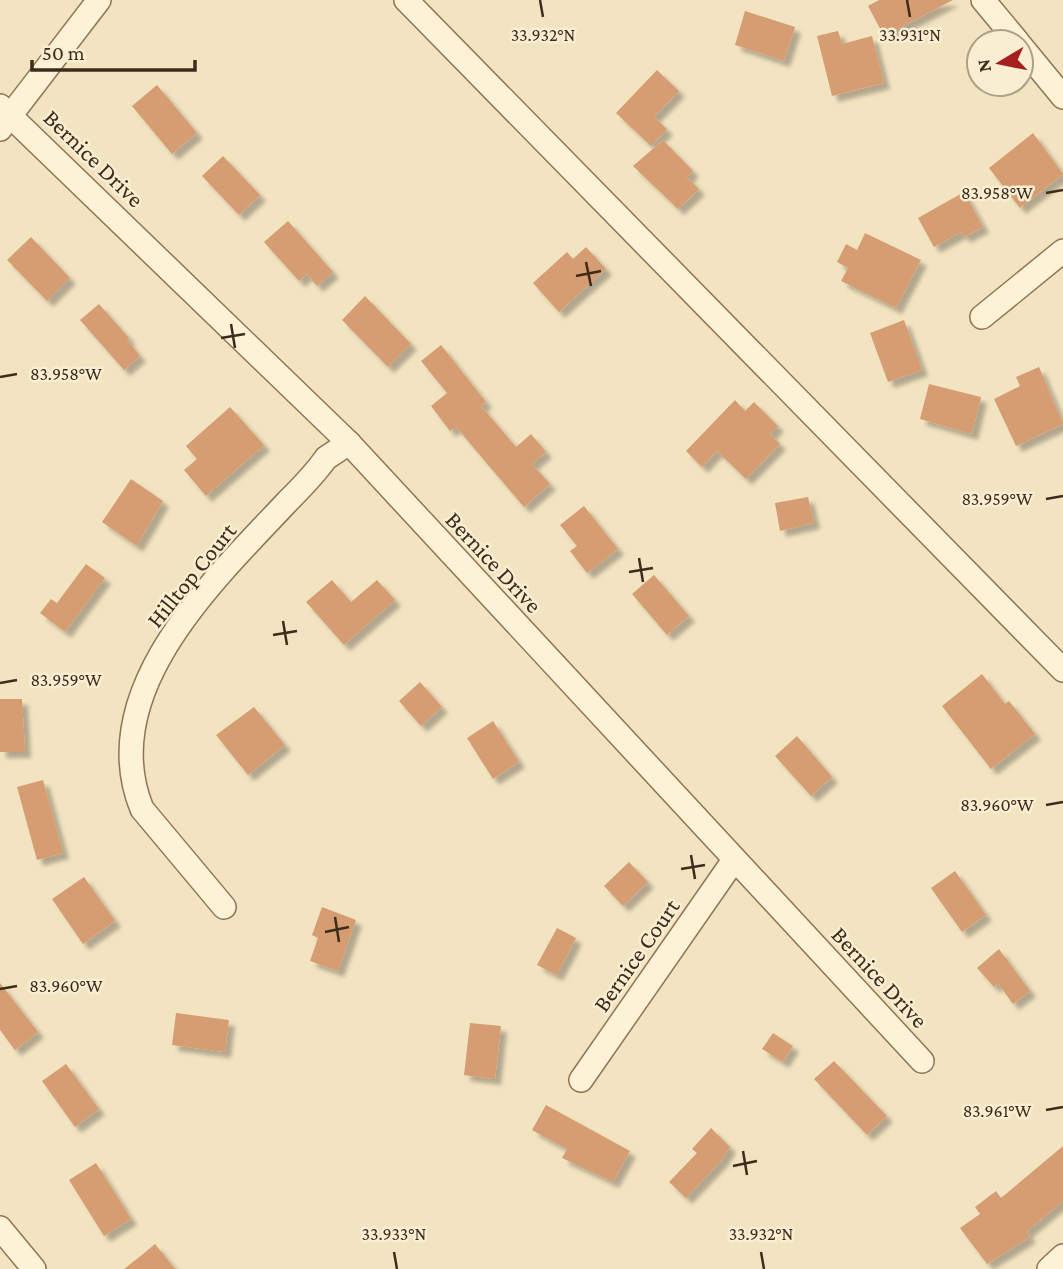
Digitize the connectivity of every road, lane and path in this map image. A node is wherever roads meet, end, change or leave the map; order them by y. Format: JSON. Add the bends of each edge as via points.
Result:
{"nodes":[{"id":1,"x":99,"y":0,"type":"edge"},
{"id":2,"x":405,"y":0,"type":"edge"},
{"id":3,"x":984,"y":0,"type":"edge"},
{"id":4,"x":1006,"y":28,"type":"edge"},
{"id":5,"x":1035,"y":63,"type":"edge"},
{"id":6,"x":1063,"y":97,"type":"edge"},
{"id":7,"x":4,"y":116,"type":"edge"},
{"id":8,"x":1063,"y":251,"type":"edge"},
{"id":9,"x":982,"y":317,"type":"dead end"},
{"id":10,"x":349,"y":443,"type":"junction"},
{"id":11,"x":1063,"y":670,"type":"edge"},
{"id":12,"x":734,"y":860,"type":"junction"},
{"id":13,"x":224,"y":907,"type":"dead end"},
{"id":14,"x":922,"y":1061,"type":"dead end"},
{"id":15,"x":581,"y":1080,"type":"dead end"},
{"id":16,"x":0,"y":1228,"type":"edge"},
{"id":17,"x":1063,"y":1256,"type":"edge"},
{"id":18,"x":34,"y":1269,"type":"edge"},
{"id":19,"x":1049,"y":1269,"type":"edge"}],
"edges":[{"from":1,"to":7,"type":"street"},
{"from":2,"to":11,"type":"street"},
{"from":3,"to":4,"type":"street"},
{"from":5,"to":6,"type":"street"},
{"from":7,"to":10,"type":"street","name":"Bernice Drive"},
{"from":8,"to":9,"type":"street"},
{"from":10,"to":12,"type":"street","name":"Bernice Drive"},
{"from":10,"to":13,"type":"street","name":"Hilltop Court","via":[[326,458],[188,614],[138,699],[128,756],[142,810]]},
{"from":12,"to":14,"type":"street","name":"Bernice Drive"},
{"from":12,"to":15,"type":"street","name":"Bernice Court"},
{"from":16,"to":18,"type":"street"},
{"from":17,"to":19,"type":"street"}]}
